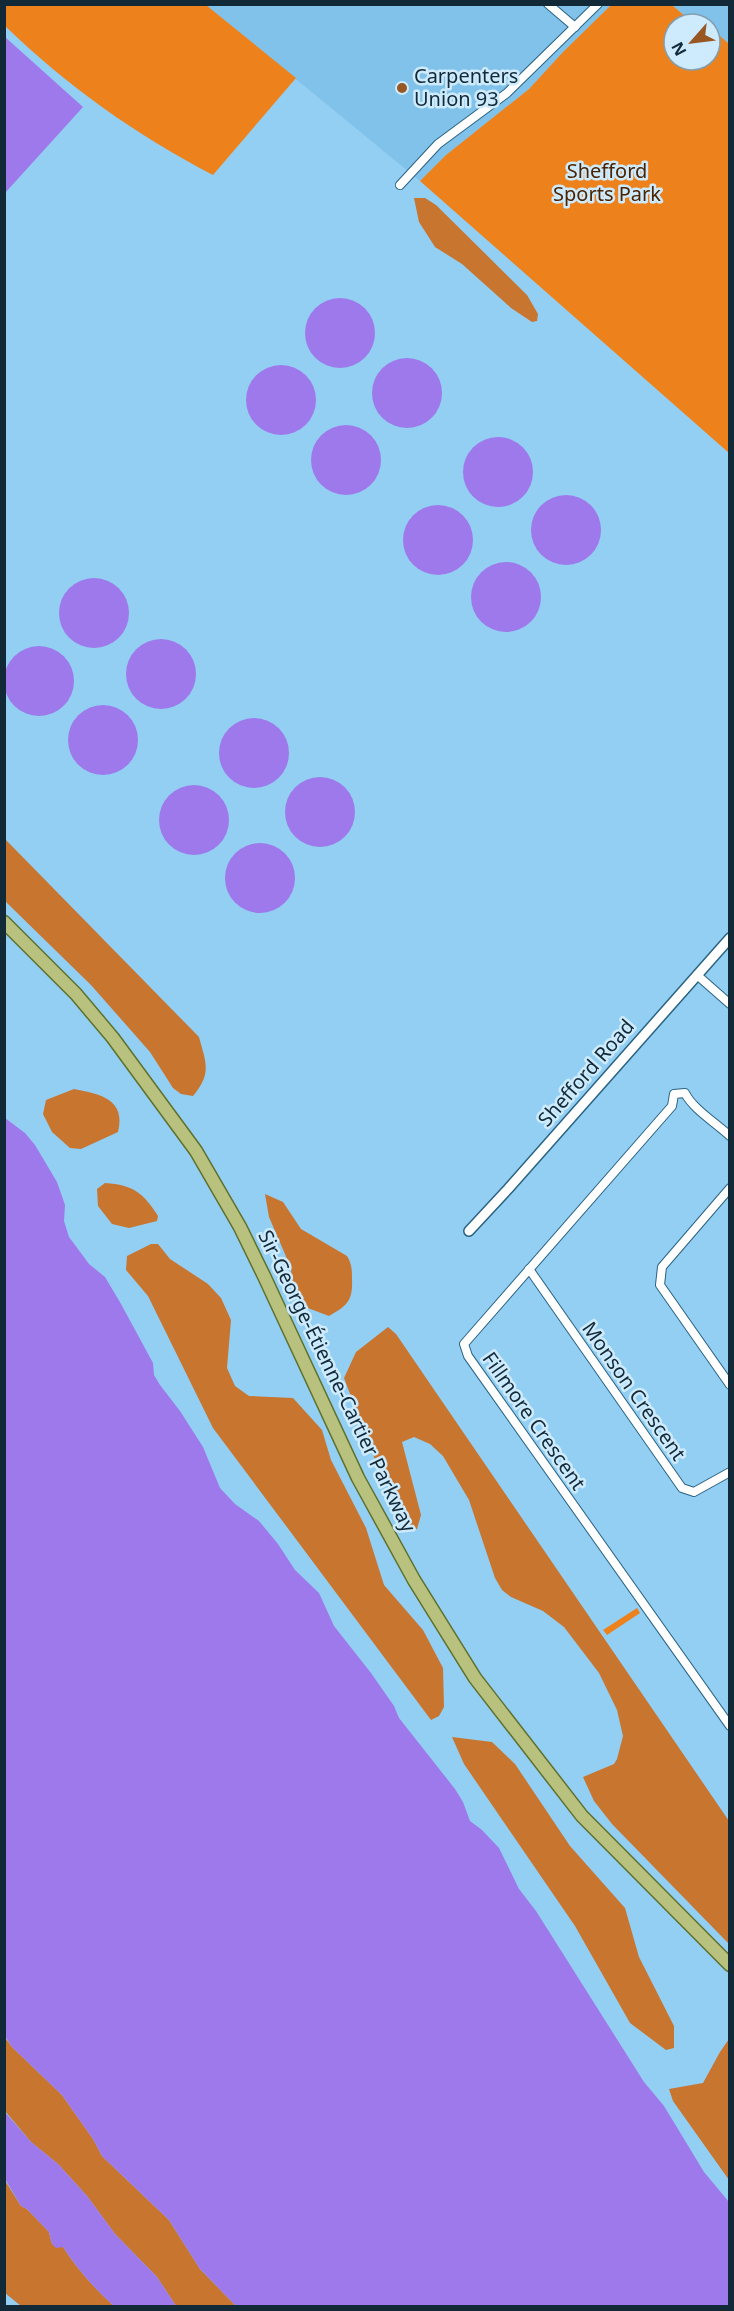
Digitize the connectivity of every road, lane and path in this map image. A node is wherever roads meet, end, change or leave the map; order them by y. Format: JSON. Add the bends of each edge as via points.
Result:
{"nodes":[{"id":1,"x":548,"y":4,"type":"edge"},
{"id":2,"x":598,"y":4,"type":"edge"},
{"id":3,"x":575,"y":27,"type":"junction"},
{"id":4,"x":400,"y":185,"type":"dead end"},
{"id":5,"x":4,"y":922,"type":"edge"},
{"id":6,"x":729,"y":938,"type":"edge"},
{"id":7,"x":697,"y":975,"type":"junction"},
{"id":8,"x":729,"y":1004,"type":"edge"},
{"id":9,"x":729,"y":1136,"type":"edge"},
{"id":10,"x":729,"y":1188,"type":"edge"},
{"id":11,"x":469,"y":1231,"type":"dead end"},
{"id":12,"x":529,"y":1269,"type":"junction"},
{"id":13,"x":729,"y":1384,"type":"edge"},
{"id":14,"x":729,"y":1472,"type":"edge"},
{"id":15,"x":729,"y":1726,"type":"edge"},
{"id":16,"x":729,"y":1965,"type":"edge"}],
"edges":[{"from":1,"to":3,"type":"street"},
{"from":2,"to":3,"type":"street"},
{"from":3,"to":4,"type":"street","via":[[507,93],[438,144]]},
{"from":5,"to":16,"type":"main road","name":"Sir-George-Étienne-Cartier Parkway","via":[[76,994],[113,1038],[196,1151],[240,1227],[358,1478],[414,1580],[475,1678],[582,1815]]},
{"from":6,"to":7,"type":"street","name":"Shefford Road"},
{"from":7,"to":8,"type":"street"},
{"from":7,"to":11,"type":"street","name":"Shefford Road"},
{"from":9,"to":12,"type":"street","name":"Fillmore Crescent","via":[[690,1103],[685,1093],[674,1094],[672,1106]]},
{"from":10,"to":13,"type":"street","via":[[662,1267],[660,1286]]},
{"from":12,"to":14,"type":"street","name":"Monson Crescent","via":[[682,1488],[694,1492]]},
{"from":12,"to":15,"type":"street","name":"Fillmore Crescent","via":[[464,1344],[468,1356]]}]}
